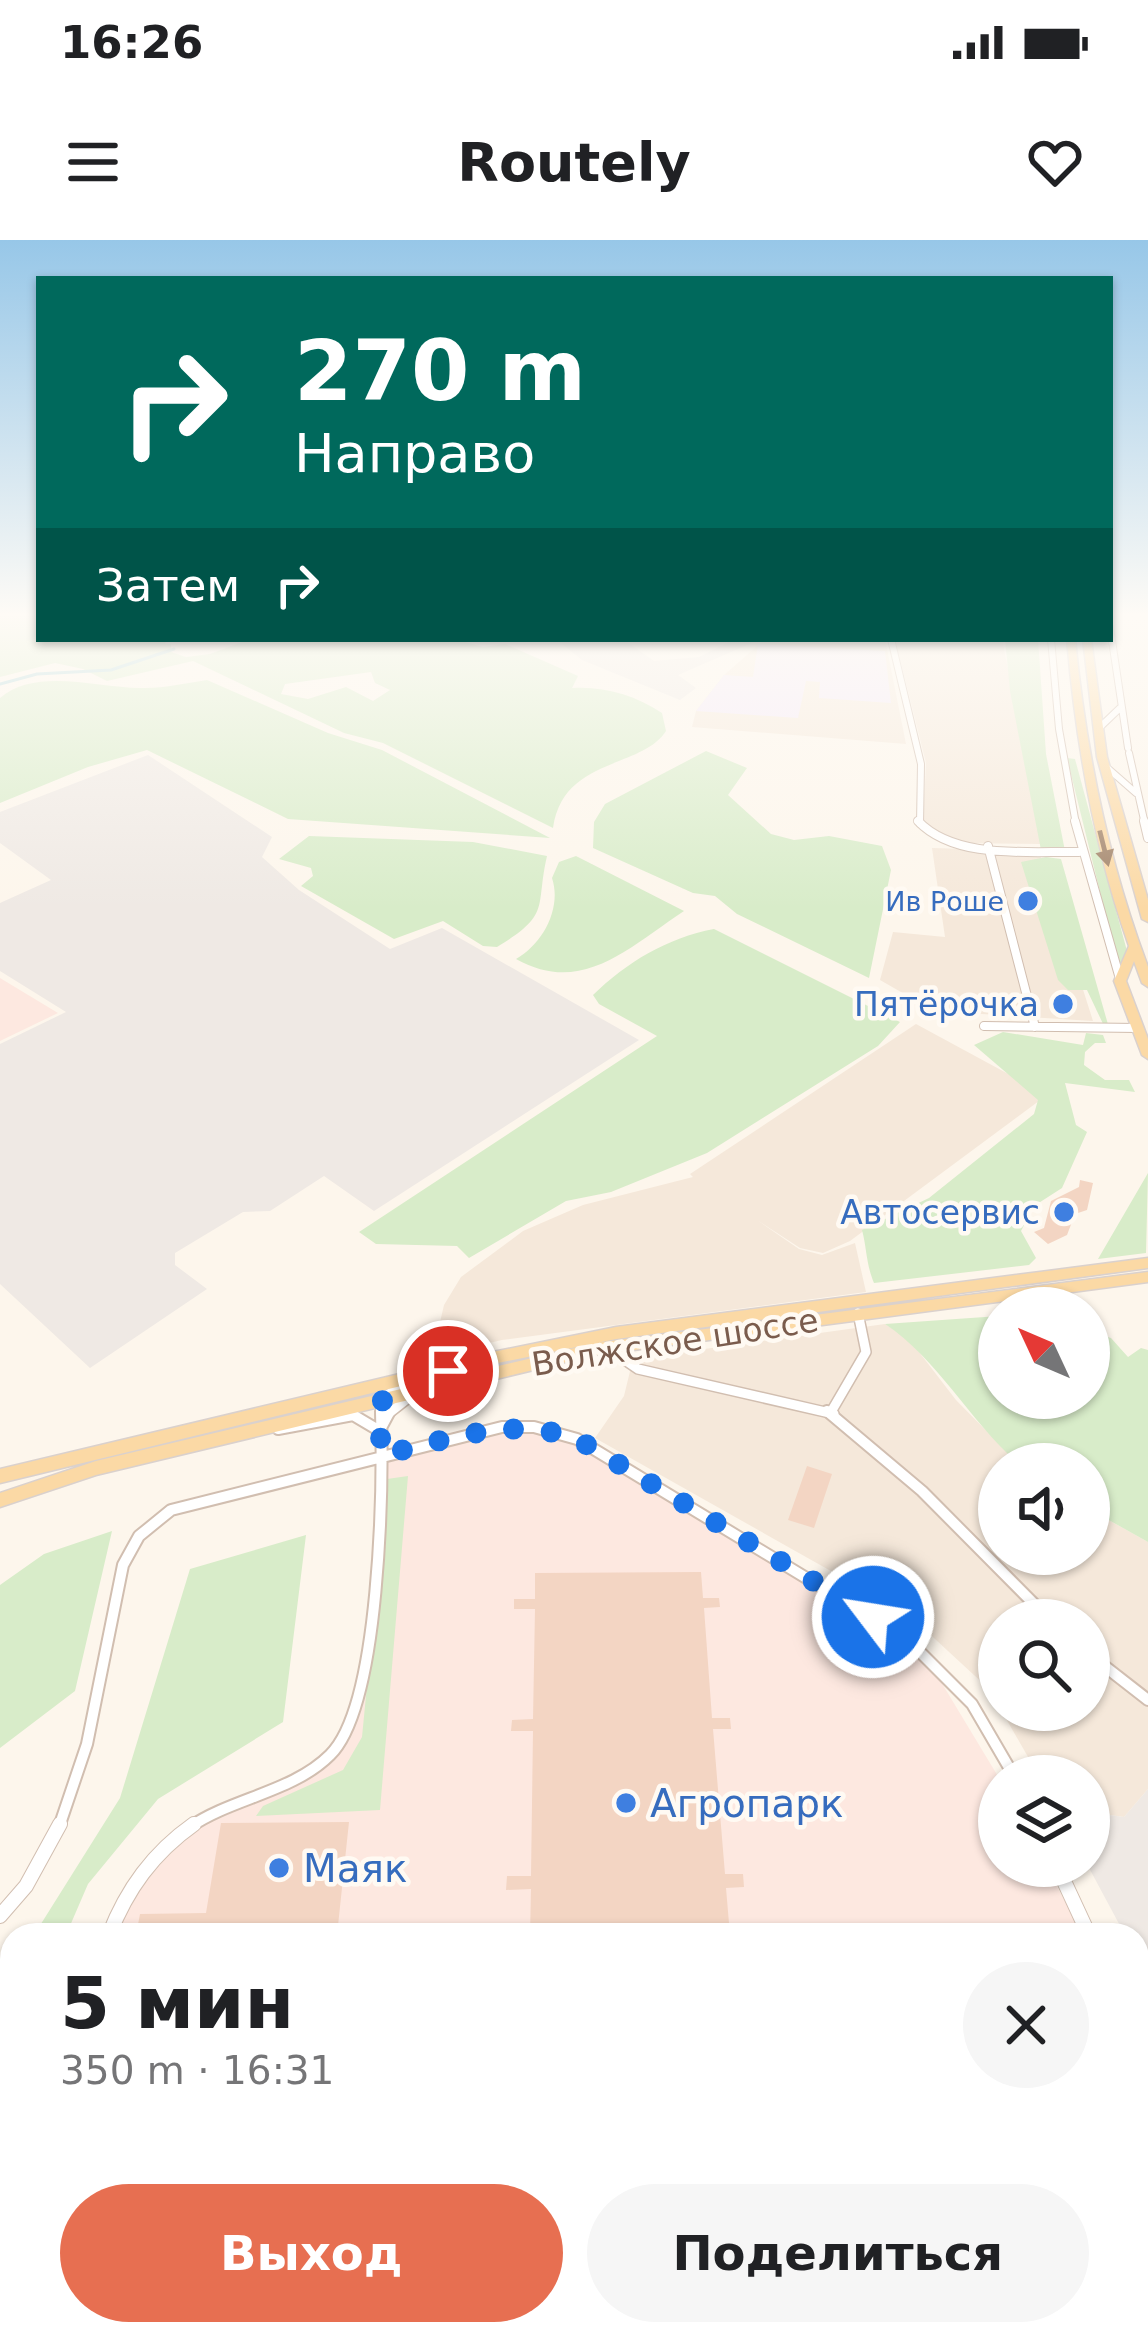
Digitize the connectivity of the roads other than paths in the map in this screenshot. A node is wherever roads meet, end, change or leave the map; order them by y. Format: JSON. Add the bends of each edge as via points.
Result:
{"nodes":[{"id":1,"x":909,"y":713,"type":"edge"},
{"id":2,"x":1057,"y":713,"type":"edge"},
{"id":3,"x":1078,"y":713,"type":"edge"},
{"id":4,"x":1096,"y":713,"type":"edge"},
{"id":5,"x":1115,"y":713,"type":"edge"},
{"id":6,"x":1121,"y":713,"type":"edge"},
{"id":7,"x":1098,"y":729,"type":"junction"},
{"id":8,"x":1082,"y":746,"type":"junction"},
{"id":9,"x":1101,"y":748,"type":"junction"},
{"id":10,"x":1104,"y":764,"type":"junction"},
{"id":11,"x":1136,"y":793,"type":"junction"},
{"id":12,"x":1148,"y":838,"type":"edge"},
{"id":13,"x":988,"y":846,"type":"junction"},
{"id":14,"x":1079,"y":852,"type":"junction"},
{"id":15,"x":1148,"y":920,"type":"edge"},
{"id":16,"x":1134,"y":947,"type":"junction"},
{"id":17,"x":1120,"y":981,"type":"junction"},
{"id":18,"x":1148,"y":983,"type":"edge"},
{"id":19,"x":984,"y":1026,"type":"dead end"},
{"id":20,"x":1035,"y":1027,"type":"junction"},
{"id":21,"x":1138,"y":1028,"type":"junction"},
{"id":22,"x":1148,"y":1055,"type":"edge"},
{"id":23,"x":1148,"y":1263,"type":"edge"},
{"id":24,"x":1148,"y":1277,"type":"edge"},
{"id":25,"x":858,"y":1313,"type":"junction"},
{"id":26,"x":616,"y":1346,"type":"junction"},
{"id":27,"x":451,"y":1367,"type":"junction"},
{"id":28,"x":429,"y":1388,"type":"junction"},
{"id":29,"x":381,"y":1399,"type":"junction"},
{"id":30,"x":348,"y":1400,"type":"junction"},
{"id":31,"x":831,"y":1412,"type":"junction"},
{"id":32,"x":271,"y":1426,"type":"junction"},
{"id":33,"x":380,"y":1431,"type":"junction"},
{"id":34,"x":382,"y":1455,"type":"junction"},
{"id":35,"x":0,"y":1477,"type":"edge"},
{"id":36,"x":0,"y":1500,"type":"edge"},
{"id":37,"x":1028,"y":1599,"type":"edge"},
{"id":38,"x":1110,"y":1670,"type":"edge"},
{"id":39,"x":1148,"y":1700,"type":"edge"},
{"id":40,"x":1004,"y":1755,"type":"edge"},
{"id":41,"x":1067,"y":1887,"type":"edge"},
{"id":42,"x":0,"y":1916,"type":"edge"},
{"id":43,"x":115,"y":1923,"type":"edge"},
{"id":44,"x":1083,"y":1923,"type":"edge"}],
"edges":[{"from":1,"to":13,"type":"street","via":[[921,764],[918,823],[955,847]]},
{"from":2,"to":14,"type":"street"},
{"from":3,"to":8,"type":"main road"},
{"from":4,"to":7,"type":"main road"},
{"from":5,"to":7,"type":"street"},
{"from":6,"to":11,"type":"street"},
{"from":7,"to":9,"type":"main road"},
{"from":8,"to":9,"type":"main road"},
{"from":8,"to":16,"type":"main road","one_way":true},
{"from":9,"to":10,"type":"main road"},
{"from":10,"to":11,"type":"street"},
{"from":10,"to":15,"type":"main road"},
{"from":11,"to":12,"type":"street"},
{"from":13,"to":14,"type":"street"},
{"from":13,"to":20,"type":"street"},
{"from":14,"to":17,"type":"street"},
{"from":16,"to":17,"type":"main road"},
{"from":16,"to":18,"type":"main road"},
{"from":17,"to":21,"type":"main road"},
{"from":19,"to":20,"type":"street"},
{"from":20,"to":21,"type":"street"},
{"from":21,"to":22,"type":"main road"},
{"from":23,"to":27,"type":"main road","name":"Волжское шоссе","via":[[676,1324]]},
{"from":24,"to":25,"type":"main road","name":"Волжское шоссе"},
{"from":25,"to":26,"type":"main road","name":"Волжское шоссе"},
{"from":25,"to":31,"type":"street","via":[[866,1352]]},
{"from":26,"to":28,"type":"main road","name":"Волжское шоссе"},
{"from":26,"to":31,"type":"street","via":[[638,1369]]},
{"from":27,"to":29,"type":"street"},
{"from":27,"to":30,"type":"main road","name":"Волжское шоссе"},
{"from":28,"to":29,"type":"main road","name":"Волжское шоссе"},
{"from":28,"to":33,"type":"street","via":[[397,1404]]},
{"from":29,"to":30,"type":"main road","name":"Волжское шоссе"},
{"from":29,"to":33,"type":"street"},
{"from":30,"to":32,"type":"main road","name":"Волжское шоссе"},
{"from":30,"to":35,"type":"main road","name":"Волжское шоссе"},
{"from":31,"to":37,"type":"street"},
{"from":32,"to":33,"type":"street","via":[[353,1415]]},
{"from":32,"to":36,"type":"main road","name":"Волжское шоссе"},
{"from":33,"to":34,"type":"street"},
{"from":34,"to":40,"type":"street","via":[[502,1427],[577,1439],[907,1639],[963,1693]]},
{"from":34,"to":42,"type":"street","via":[[171,1510],[133,1543],[72,1798],[44,1861]]},
{"from":34,"to":43,"type":"street","via":[[363,1683],[345,1742],[297,1780],[217,1810],[174,1838],[134,1881]]},
{"from":38,"to":39,"type":"street"},
{"from":41,"to":44,"type":"street"}]}
